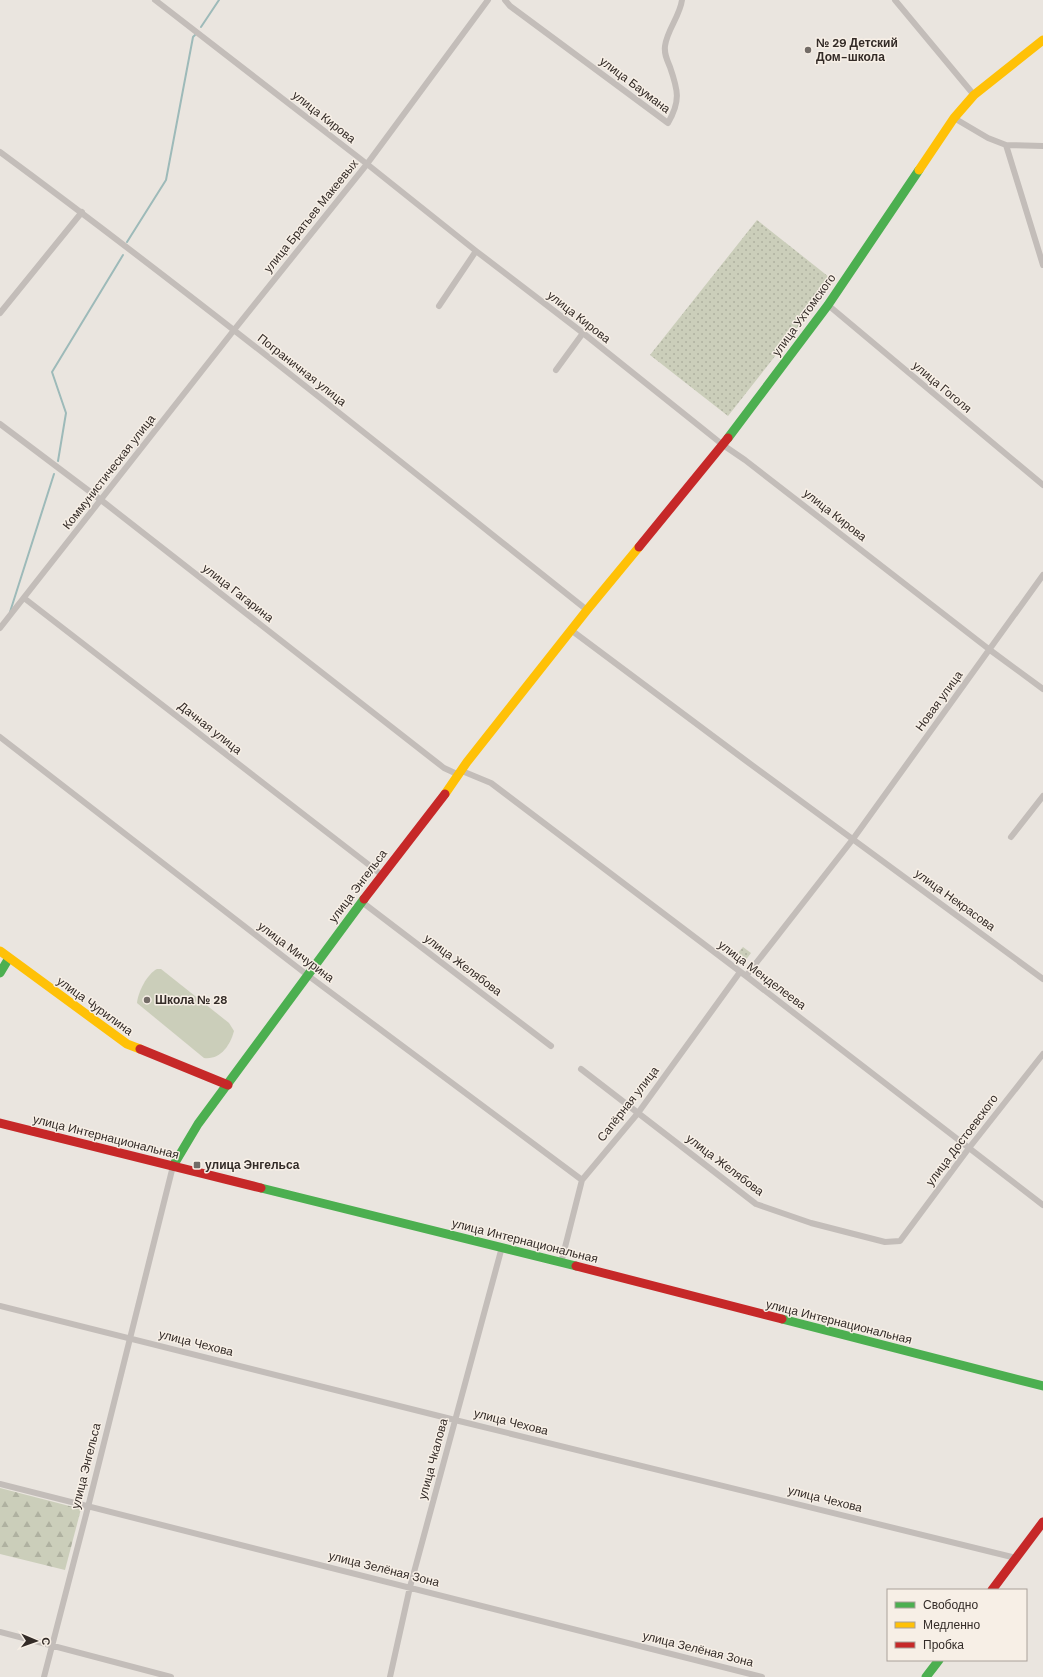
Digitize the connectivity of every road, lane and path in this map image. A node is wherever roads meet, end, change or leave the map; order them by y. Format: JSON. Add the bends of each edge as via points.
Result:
{"nodes":[{"id":1,"x":155,"y":0,"type":"edge"},
{"id":2,"x":488,"y":0,"type":"edge"},
{"id":3,"x":504,"y":0,"type":"edge"},
{"id":4,"x":682,"y":0,"type":"edge"},
{"id":5,"x":895,"y":0,"type":"edge"},
{"id":6,"x":1043,"y":40,"type":"edge"},
{"id":7,"x":974,"y":95,"type":"junction"},
{"id":8,"x":954,"y":118,"type":"junction"},
{"id":9,"x":1006,"y":145,"type":"junction"},
{"id":10,"x":1043,"y":146,"type":"edge"},
{"id":11,"x":0,"y":152,"type":"edge"},
{"id":12,"x":367,"y":164,"type":"junction"},
{"id":13,"x":82,"y":212,"type":"junction"},
{"id":14,"x":476,"y":251,"type":"junction"},
{"id":15,"x":1043,"y":265,"type":"edge"},
{"id":16,"x":828,"y":305,"type":"junction"},
{"id":17,"x":438,"y":306,"type":"dead end"},
{"id":18,"x":0,"y":313,"type":"edge"},
{"id":19,"x":234,"y":330,"type":"junction"},
{"id":20,"x":583,"y":333,"type":"junction"},
{"id":21,"x":556,"y":370,"type":"dead end"},
{"id":22,"x":0,"y":424,"type":"edge"},
{"id":23,"x":723,"y":445,"type":"junction"},
{"id":24,"x":1043,"y":485,"type":"edge"},
{"id":25,"x":101,"y":500,"type":"junction"},
{"id":26,"x":1043,"y":575,"type":"edge"},
{"id":27,"x":24,"y":598,"type":"junction"},
{"id":28,"x":587,"y":610,"type":"junction"},
{"id":29,"x":0,"y":628,"type":"edge"},
{"id":30,"x":571,"y":630,"type":"junction"},
{"id":31,"x":990,"y":650,"type":"junction"},
{"id":32,"x":1043,"y":689,"type":"edge"},
{"id":33,"x":0,"y":737,"type":"edge"},
{"id":34,"x":462,"y":771,"type":"junction"},
{"id":35,"x":1043,"y":796,"type":"edge"},
{"id":36,"x":1011,"y":837,"type":"dead end"},
{"id":37,"x":853,"y":839,"type":"junction"},
{"id":38,"x":382,"y":875,"type":"junction"},
{"id":39,"x":362,"y":902,"type":"junction"},
{"id":40,"x":0,"y":951,"type":"edge"},
{"id":41,"x":9,"y":958,"type":"junction"},
{"id":42,"x":740,"y":972,"type":"junction"},
{"id":43,"x":0,"y":973,"type":"edge"},
{"id":44,"x":306,"y":974,"type":"junction"},
{"id":45,"x":746,"y":976,"type":"junction"},
{"id":46,"x":1043,"y":979,"type":"edge"},
{"id":47,"x":551,"y":1046,"type":"dead end"},
{"id":48,"x":1043,"y":1054,"type":"edge"},
{"id":49,"x":581,"y":1069,"type":"dead end"},
{"id":50,"x":228,"y":1085,"type":"junction"},
{"id":51,"x":638,"y":1113,"type":"junction"},
{"id":52,"x":0,"y":1123,"type":"edge"},
{"id":53,"x":969,"y":1148,"type":"junction"},
{"id":54,"x":173,"y":1166,"type":"junction"},
{"id":55,"x":582,"y":1180,"type":"junction"},
{"id":56,"x":1043,"y":1205,"type":"edge"},
{"id":57,"x":900,"y":1241,"type":"joint"},
{"id":58,"x":502,"y":1247,"type":"junction"},
{"id":59,"x":561,"y":1263,"type":"junction"},
{"id":60,"x":0,"y":1306,"type":"edge"},
{"id":61,"x":131,"y":1338,"type":"junction"},
{"id":62,"x":1043,"y":1386,"type":"edge"},
{"id":63,"x":455,"y":1420,"type":"junction"},
{"id":64,"x":0,"y":1484,"type":"edge"},
{"id":65,"x":88,"y":1507,"type":"junction"},
{"id":66,"x":1043,"y":1522,"type":"edge"},
{"id":67,"x":1016,"y":1558,"type":"junction"},
{"id":68,"x":410,"y":1587,"type":"junction"},
{"id":69,"x":993,"y":1589,"type":"edge"},
{"id":70,"x":0,"y":1632,"type":"edge"},
{"id":71,"x":52,"y":1646,"type":"junction"},
{"id":72,"x":937,"y":1661,"type":"edge"},
{"id":73,"x":44,"y":1677,"type":"edge"},
{"id":74,"x":171,"y":1677,"type":"edge"},
{"id":75,"x":390,"y":1677,"type":"edge"},
{"id":76,"x":762,"y":1677,"type":"edge"},
{"id":77,"x":926,"y":1677,"type":"edge"}],
"edges":[{"from":1,"to":12,"type":"street","name":"улица Кирова"},
{"from":2,"to":12,"type":"street","name":"улица Братьев Макеевых"},
{"from":3,"to":4,"type":"street","name":"улица Баумана","via":[[668,123],[676,103],[677,91],[666,58],[665,45]]},
{"from":5,"to":7,"type":"street"},
{"from":6,"to":7,"type":"main road","name":"улица Ухтомского"},
{"from":7,"to":8,"type":"main road","name":"улица Ухтомского"},
{"from":8,"to":9,"type":"street","via":[[988,138]]},
{"from":8,"to":16,"type":"main road","name":"улица Ухтомского"},
{"from":9,"to":10,"type":"street"},
{"from":9,"to":15,"type":"street"},
{"from":11,"to":13,"type":"street","name":"Пограничная улица"},
{"from":12,"to":14,"type":"street","name":"улица Кирова"},
{"from":12,"to":19,"type":"street","name":"улица Братьев Макеевых"},
{"from":13,"to":18,"type":"street"},
{"from":13,"to":19,"type":"street","name":"Пограничная улица"},
{"from":14,"to":17,"type":"street"},
{"from":14,"to":20,"type":"street","name":"улица Кирова"},
{"from":16,"to":23,"type":"main road","name":"улица Ухтомского"},
{"from":16,"to":24,"type":"street","name":"улица Гоголя"},
{"from":19,"to":25,"type":"street","name":"Коммунистическая улица"},
{"from":19,"to":28,"type":"street","name":"Пограничная улица"},
{"from":20,"to":21,"type":"street"},
{"from":20,"to":23,"type":"street","name":"улица Кирова"},
{"from":22,"to":25,"type":"street","name":"улица Гагарина"},
{"from":23,"to":28,"type":"main road","name":"улица Ухтомского"},
{"from":23,"to":31,"type":"street","name":"улица Кирова"},
{"from":25,"to":27,"type":"street","name":"Коммунистическая улица"},
{"from":25,"to":34,"type":"street","name":"улица Гагарина","via":[[444,768],[457,774]]},
{"from":26,"to":31,"type":"street","name":"Новая улица"},
{"from":27,"to":29,"type":"street","name":"Коммунистическая улица"},
{"from":27,"to":38,"type":"street","name":"Дачная улица"},
{"from":28,"to":30,"type":"main road","name":"улица Энгельса"},
{"from":30,"to":34,"type":"main road","name":"улица Энгельса"},
{"from":30,"to":37,"type":"street","name":"улица Некрасова"},
{"from":31,"to":32,"type":"street","name":"улица Кирова"},
{"from":31,"to":37,"type":"street","name":"Новая улица"},
{"from":33,"to":44,"type":"street","name":"улица Мичурина"},
{"from":34,"to":38,"type":"main road","name":"улица Энгельса"},
{"from":34,"to":42,"type":"street","name":"улица Менделеева","via":[[491,783]]},
{"from":35,"to":36,"type":"street"},
{"from":37,"to":45,"type":"street"},
{"from":37,"to":46,"type":"street","name":"улица Некрасова"},
{"from":38,"to":39,"type":"main road","name":"улица Энгельса"},
{"from":39,"to":44,"type":"main road","name":"улица Энгельса"},
{"from":39,"to":47,"type":"street","name":"улица Желябова"},
{"from":40,"to":41,"type":"main road","name":"улица Чурилина"},
{"from":41,"to":43,"type":"main road"},
{"from":41,"to":50,"type":"main road","name":"улица Чурилина","via":[[127,1044]]},
{"from":42,"to":45,"type":"street","name":"улица Менделеева"},
{"from":42,"to":51,"type":"street","name":"Сапёрная улица"},
{"from":44,"to":50,"type":"main road","name":"улица Энгельса"},
{"from":44,"to":55,"type":"street","name":"улица Мичурина"},
{"from":45,"to":53,"type":"street","name":"улица Менделеева"},
{"from":48,"to":53,"type":"street","name":"улица Достоевского"},
{"from":49,"to":51,"type":"street","name":"улица Желябова"},
{"from":50,"to":54,"type":"main road","name":"улица Энгельса","via":[[180,1151]]},
{"from":51,"to":55,"type":"street","name":"Сапёрная улица"},
{"from":51,"to":57,"type":"street","name":"улица Желябова","via":[[756,1204],[811,1223],[885,1242]]},
{"from":52,"to":54,"type":"main road","name":"улица Интернациональная"},
{"from":53,"to":56,"type":"street","name":"улица Менделеева"},
{"from":53,"to":57,"type":"street","name":"улица Достоевского"},
{"from":54,"to":58,"type":"main road","name":"улица Интернациональная"},
{"from":54,"to":61,"type":"street","name":"улица Энгельса"},
{"from":55,"to":59,"type":"street","name":"Сапёрная улица"},
{"from":58,"to":59,"type":"main road","name":"улица Интернациональная"},
{"from":58,"to":63,"type":"street","name":"улица Чкалова"},
{"from":59,"to":62,"type":"main road","name":"улица Интернациональная"},
{"from":60,"to":61,"type":"street","name":"улица Чехова"},
{"from":61,"to":63,"type":"street","name":"улица Чехова"},
{"from":61,"to":65,"type":"street","name":"улица Энгельса"},
{"from":63,"to":67,"type":"street","name":"улица Чехова"},
{"from":63,"to":68,"type":"street","name":"улица Чкалова"},
{"from":64,"to":65,"type":"street","name":"улица Зелёная Зона"},
{"from":65,"to":68,"type":"street","name":"улица Зелёная Зона"},
{"from":65,"to":71,"type":"street","name":"улица Энгельса"},
{"from":66,"to":67,"type":"main road"},
{"from":67,"to":69,"type":"main road"},
{"from":68,"to":75,"type":"street","name":"улица Чкалова"},
{"from":68,"to":76,"type":"street","name":"улица Зелёная Зона"},
{"from":70,"to":71,"type":"street"},
{"from":71,"to":73,"type":"street","name":"улица Энгельса"},
{"from":71,"to":74,"type":"street"},
{"from":72,"to":77,"type":"main road"}]}
